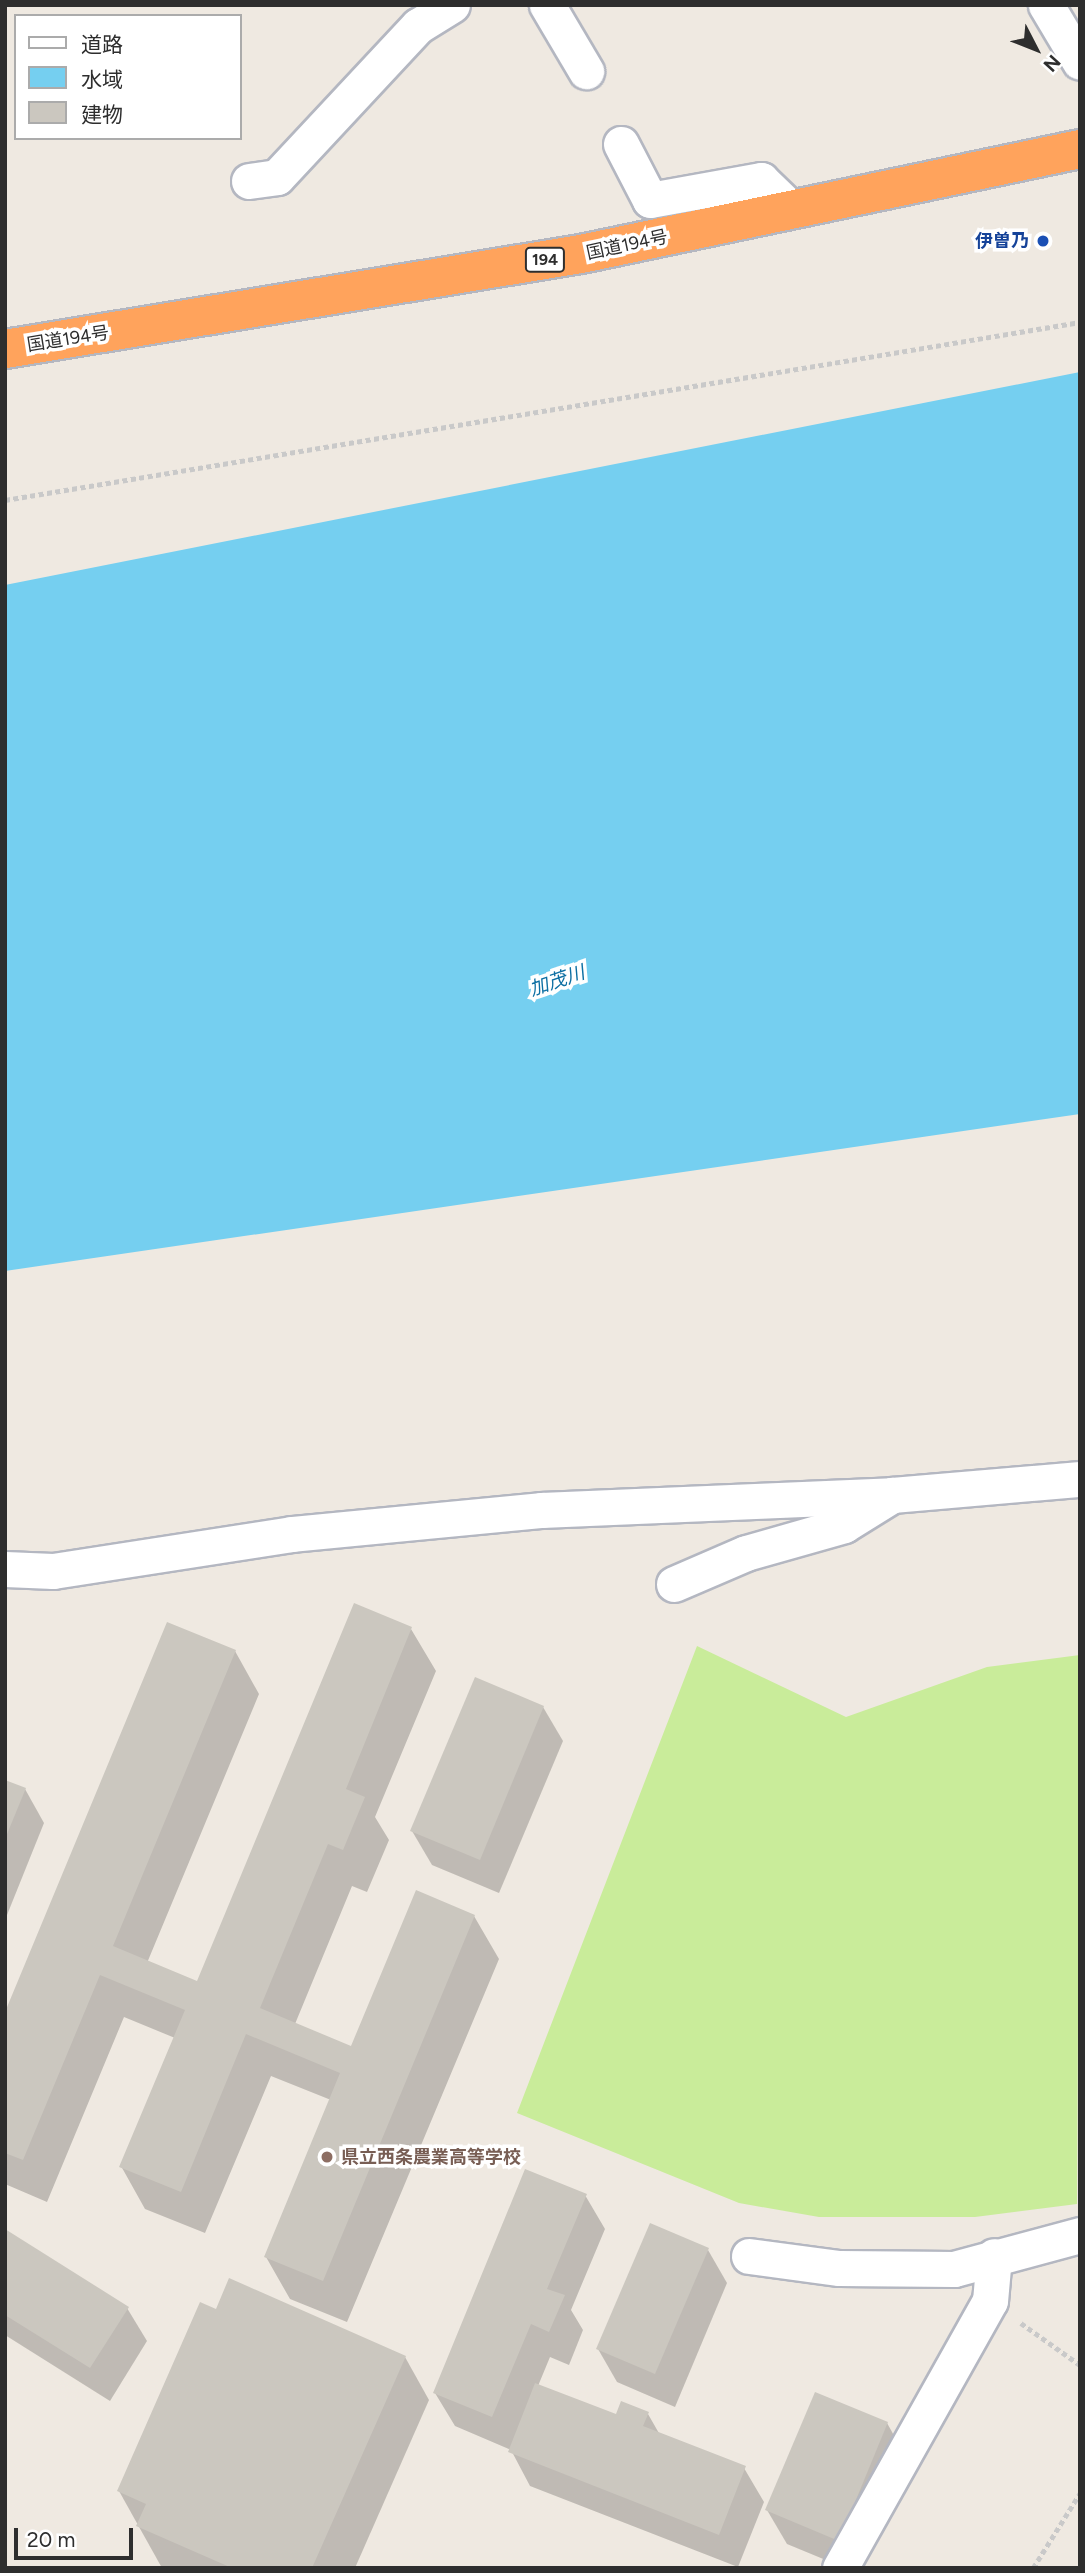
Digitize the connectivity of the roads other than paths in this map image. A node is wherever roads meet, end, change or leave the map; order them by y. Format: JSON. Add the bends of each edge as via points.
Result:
{"nodes":[{"id":1,"x":452,"y":5,"type":"edge"},
{"id":2,"x":547,"y":5,"type":"edge"},
{"id":3,"x":1046,"y":5,"type":"edge"},
{"id":4,"x":1080,"y":62,"type":"edge"},
{"id":5,"x":586,"y":71,"type":"dead end"},
{"id":6,"x":621,"y":144,"type":"dead end"},
{"id":7,"x":1080,"y":149,"type":"edge"},
{"id":8,"x":249,"y":181,"type":"dead end"},
{"id":9,"x":792,"y":211,"type":"junction"},
{"id":10,"x":5,"y":349,"type":"edge"},
{"id":11,"x":1080,"y":1479,"type":"edge"},
{"id":12,"x":892,"y":1495,"type":"junction"},
{"id":13,"x":5,"y":1569,"type":"edge"},
{"id":14,"x":674,"y":1584,"type":"dead end"},
{"id":15,"x":1080,"y":2235,"type":"edge"},
{"id":16,"x":749,"y":2256,"type":"dead end"},
{"id":17,"x":993,"y":2256,"type":"junction"},
{"id":18,"x":839,"y":2568,"type":"edge"}],
"edges":[{"from":1,"to":8,"type":"street","via":[[418,26],[277,177]]},
{"from":2,"to":5,"type":"street"},
{"from":3,"to":4,"type":"street"},
{"from":6,"to":9,"type":"street","via":[[650,200],[761,180]]},
{"from":7,"to":9,"type":"highway","name":"国道194号","number":"194"},
{"from":9,"to":10,"type":"highway","name":"国道194号","number":"194","via":[[581,254]]},
{"from":11,"to":12,"type":"street"},
{"from":12,"to":13,"type":"street","via":[[541,1510],[292,1534],[53,1571]]},
{"from":12,"to":14,"type":"street","via":[[844,1525],[746,1553]]},
{"from":15,"to":17,"type":"street"},
{"from":16,"to":17,"type":"street","via":[[905,2271],[954,2269]]},
{"from":17,"to":18,"type":"street","via":[[990,2301]]}]}
